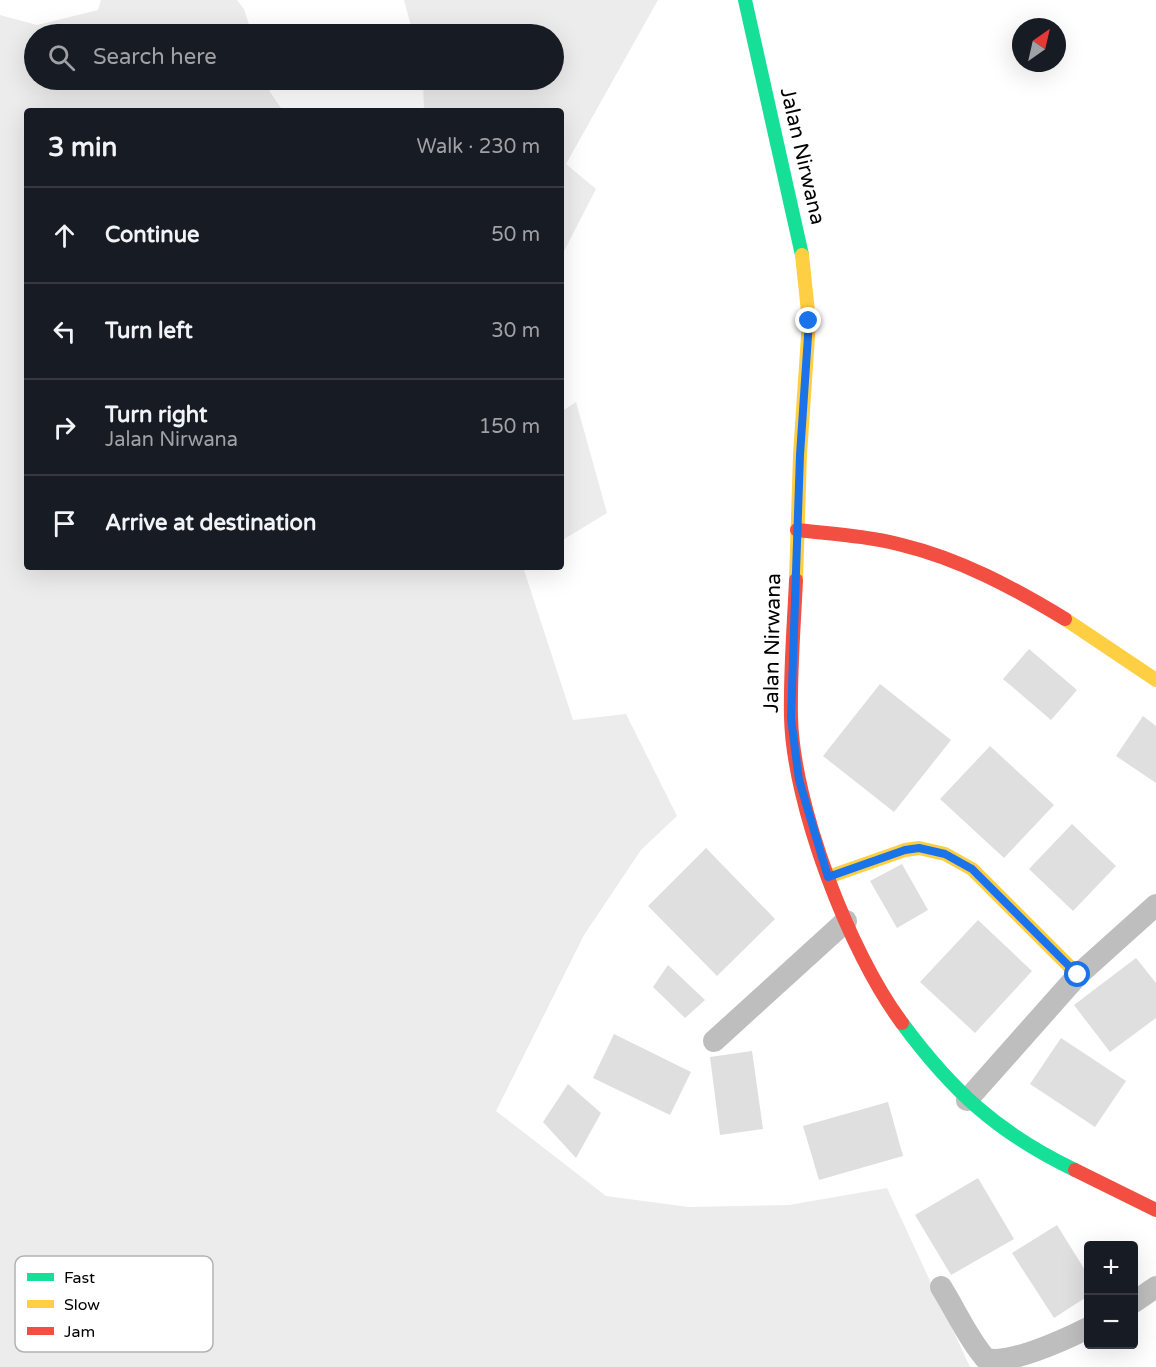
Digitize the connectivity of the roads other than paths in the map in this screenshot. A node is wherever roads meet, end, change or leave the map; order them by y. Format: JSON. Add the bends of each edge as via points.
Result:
{"nodes":[{"id":1,"x":745,"y":0,"type":"edge"},
{"id":2,"x":797,"y":530,"type":"junction"},
{"id":3,"x":1156,"y":680,"type":"edge"},
{"id":4,"x":828,"y":877,"type":"junction"},
{"id":5,"x":1156,"y":905,"type":"edge"},
{"id":6,"x":846,"y":921,"type":"junction"},
{"id":7,"x":1078,"y":975,"type":"junction"},
{"id":8,"x":714,"y":1041,"type":"dead end"},
{"id":9,"x":967,"y":1100,"type":"junction"},
{"id":10,"x":1156,"y":1210,"type":"edge"},
{"id":11,"x":941,"y":1287,"type":"dead end"},
{"id":12,"x":1156,"y":1287,"type":"edge"},
{"id":13,"x":1138,"y":1299,"type":"edge"},
{"id":14,"x":1084,"y":1331,"type":"edge"}],
"edges":[{"from":1,"to":2,"type":"street","name":"Jalan Nirwana","via":[[801,241],[806,287],[809,321]]},
{"from":2,"to":3,"type":"street","via":[[912,547],[972,567],[1029,596]]},
{"from":2,"to":4,"type":"street","name":"Jalan Nirwana","via":[[791,718],[799,780]]},
{"from":4,"to":6,"type":"street","name":"Jalan Nirwana"},
{"from":4,"to":7,"type":"street","via":[[905,850],[919,848],[945,854],[972,869]]},
{"from":5,"to":7,"type":"street"},
{"from":6,"to":8,"type":"street"},
{"from":6,"to":9,"type":"street","name":"Jalan Nirwana","via":[[894,1012],[928,1058]]},
{"from":7,"to":9,"type":"street"},
{"from":9,"to":10,"type":"street","name":"Jalan Nirwana","via":[[1031,1149]]},
{"from":11,"to":14,"type":"street","via":[[986,1359],[999,1366],[1018,1365]]},
{"from":12,"to":13,"type":"street"}]}
